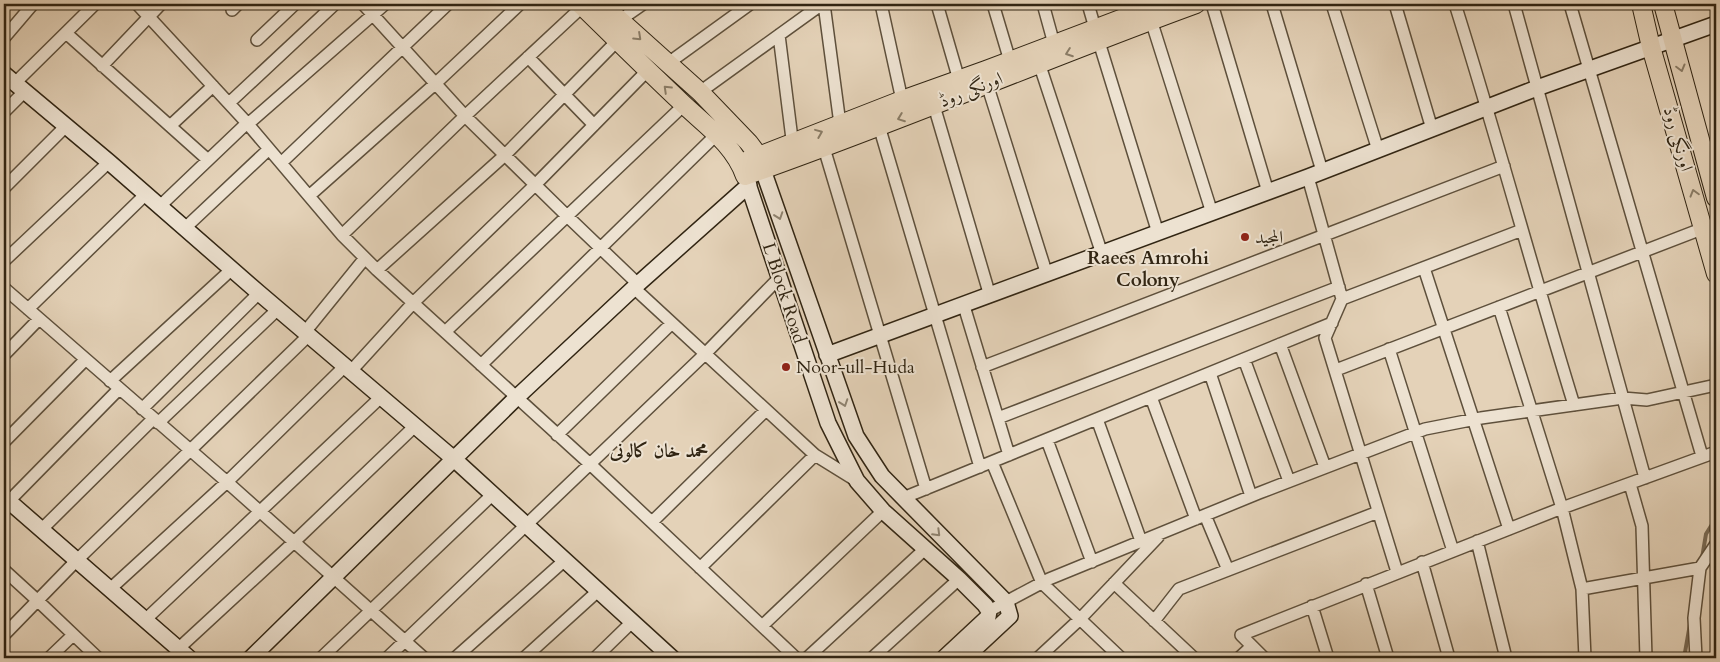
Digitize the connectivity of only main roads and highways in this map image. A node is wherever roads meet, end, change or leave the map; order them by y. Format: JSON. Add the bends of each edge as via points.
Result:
{"nodes":[{"id":1,"x":602,"y":4,"type":"edge"},
{"id":2,"x":1196,"y":4,"type":"edge"},
{"id":3,"x":1641,"y":4,"type":"edge"},
{"id":4,"x":1663,"y":4,"type":"edge"},
{"id":5,"x":581,"y":5,"type":"edge"},
{"id":6,"x":1151,"y":9,"type":"edge"},
{"id":7,"x":1097,"y":35,"type":"junction"},
{"id":8,"x":931,"y":97,"type":"junction"},
{"id":9,"x":794,"y":151,"type":"junction"},
{"id":10,"x":760,"y":163,"type":"junction"},
{"id":11,"x":745,"y":175,"type":"joint"},
{"id":12,"x":1716,"y":198,"type":"edge"},
{"id":13,"x":1716,"y":274,"type":"edge"}],
"edges":[{"from":1,"to":10,"type":"main road","name":"L Block Road","one_way":true,"via":[[700,92],[749,143]]},
{"from":2,"to":6,"type":"main road","name":"اورنگی روڈ"},
{"from":13,"to":3,"type":"main road","name":"اورنگی روڈ","one_way":true},
{"from":4,"to":12,"type":"main road","name":"اورنگی روڈ","one_way":true},
{"from":11,"to":5,"type":"main road","name":"L Block Road","one_way":true,"via":[[737,156],[717,134]]},
{"from":6,"to":7,"type":"main road","name":"اورنگی روڈ"},
{"from":7,"to":8,"type":"main road","name":"اورنگی روڈ","one_way":true,"via":[[987,84]]},
{"from":7,"to":8,"type":"main road","name":"اورنگی روڈ","via":[[1054,44],[958,80]]},
{"from":8,"to":9,"type":"main road","name":"اورنگی روڈ","one_way":true,"via":[[879,126],[824,148]]},
{"from":9,"to":8,"type":"main road","name":"اورنگی روڈ","one_way":true,"via":[[840,124],[902,100]]},
{"from":9,"to":10,"type":"main road","name":"اورنگی روڈ"},
{"from":10,"to":11,"type":"main road","name":"اورنگی روڈ"}]}
